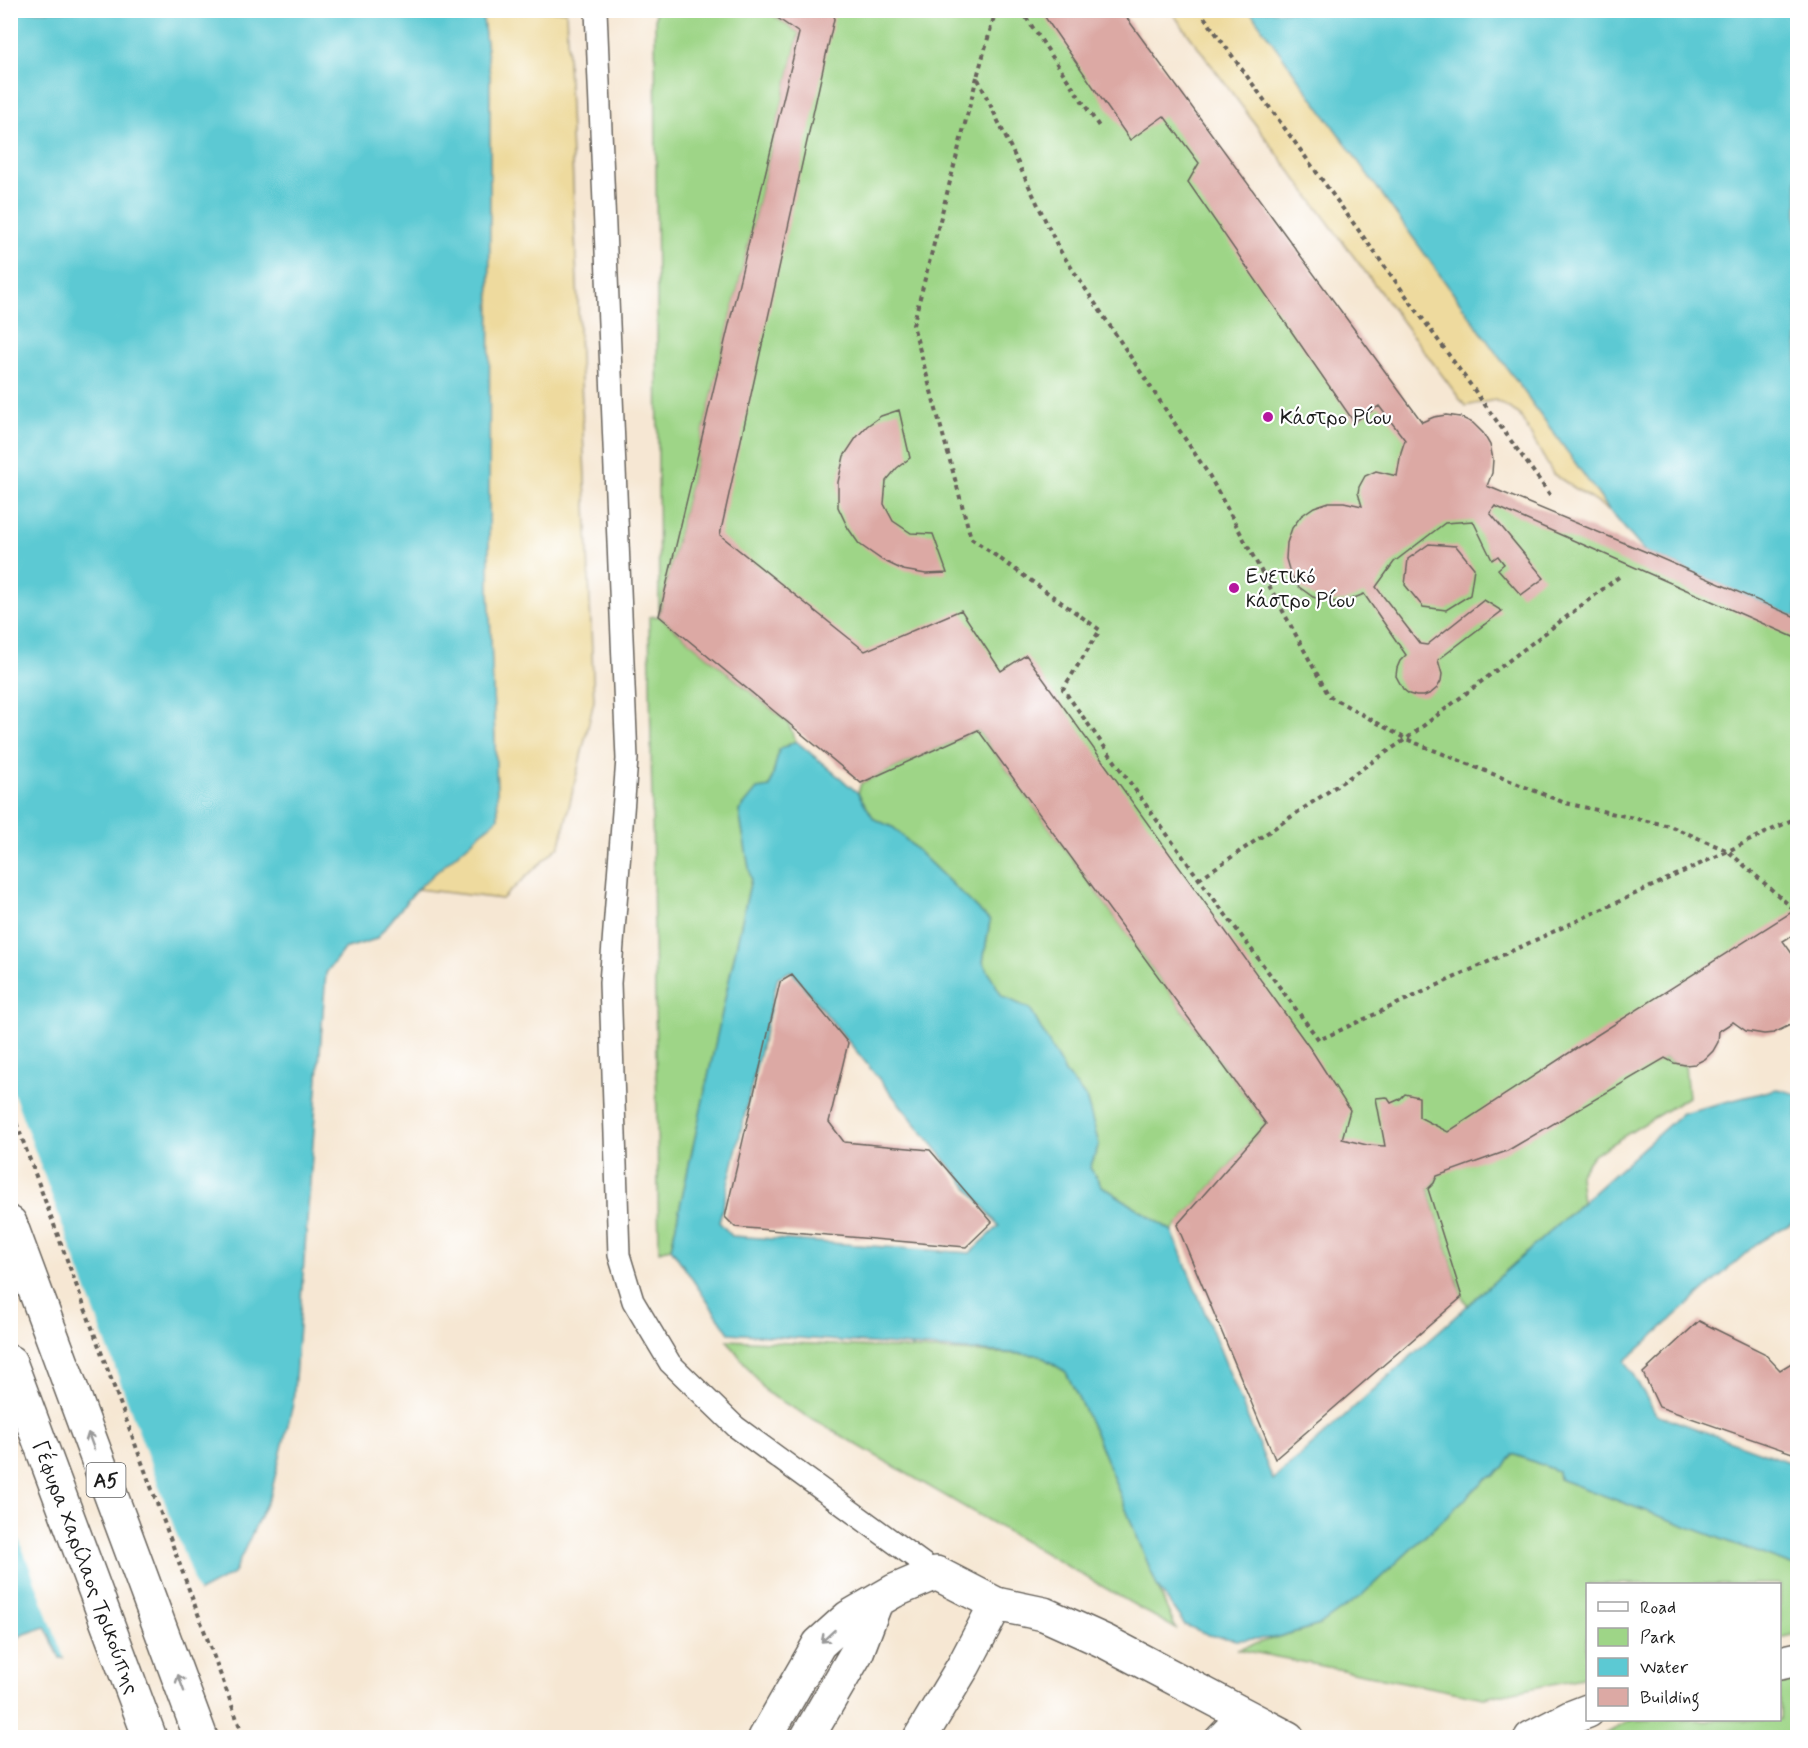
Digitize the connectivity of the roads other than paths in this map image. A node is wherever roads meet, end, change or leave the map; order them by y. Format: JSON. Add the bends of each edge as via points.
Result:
{"nodes":[{"id":1,"x":596,"y":10,"type":"edge"},
{"id":2,"x":10,"y":1224,"type":"edge"},
{"id":3,"x":10,"y":1362,"type":"edge"},
{"id":4,"x":936,"y":1573,"type":"junction"},
{"id":5,"x":876,"y":1602,"type":"junction"},
{"id":6,"x":996,"y":1604,"type":"junction"},
{"id":7,"x":1797,"y":1659,"type":"edge"},
{"id":8,"x":1781,"y":1663,"type":"edge"},
{"id":9,"x":1240,"y":1712,"type":"junction"},
{"id":10,"x":1586,"y":1712,"type":"edge"},
{"id":11,"x":150,"y":1737,"type":"edge"},
{"id":12,"x":201,"y":1737,"type":"edge"},
{"id":13,"x":765,"y":1737,"type":"edge"},
{"id":14,"x":807,"y":1737,"type":"edge"},
{"id":15,"x":920,"y":1737,"type":"edge"},
{"id":16,"x":1215,"y":1737,"type":"edge"},
{"id":17,"x":1288,"y":1737,"type":"edge"},
{"id":18,"x":1531,"y":1737,"type":"edge"}],
"edges":[{"from":1,"to":4,"type":"lane","via":[[627,759],[610,983],[619,1255],[633,1301],[670,1363],[736,1427]]},
{"from":12,"to":2,"type":"main road","number":"Α5","one_way":true},
{"from":3,"to":11,"type":"main road","name":"Γέφυρα Χαρίλαος Τρικούπης","number":"Α5"},
{"from":4,"to":5,"type":"main road"},
{"from":4,"to":6,"type":"main road"},
{"from":5,"to":13,"type":"main road","one_way":true,"via":[[849,1617],[819,1644]]},
{"from":5,"to":14,"type":"main road","via":[[857,1652]]},
{"from":6,"to":9,"type":"main road","via":[[1044,1614]]},
{"from":6,"to":15,"type":"main road"},
{"from":7,"to":8,"type":"main road"},
{"from":9,"to":16,"type":"lane"},
{"from":9,"to":17,"type":"main road"},
{"from":10,"to":18,"type":"main road"}]}
